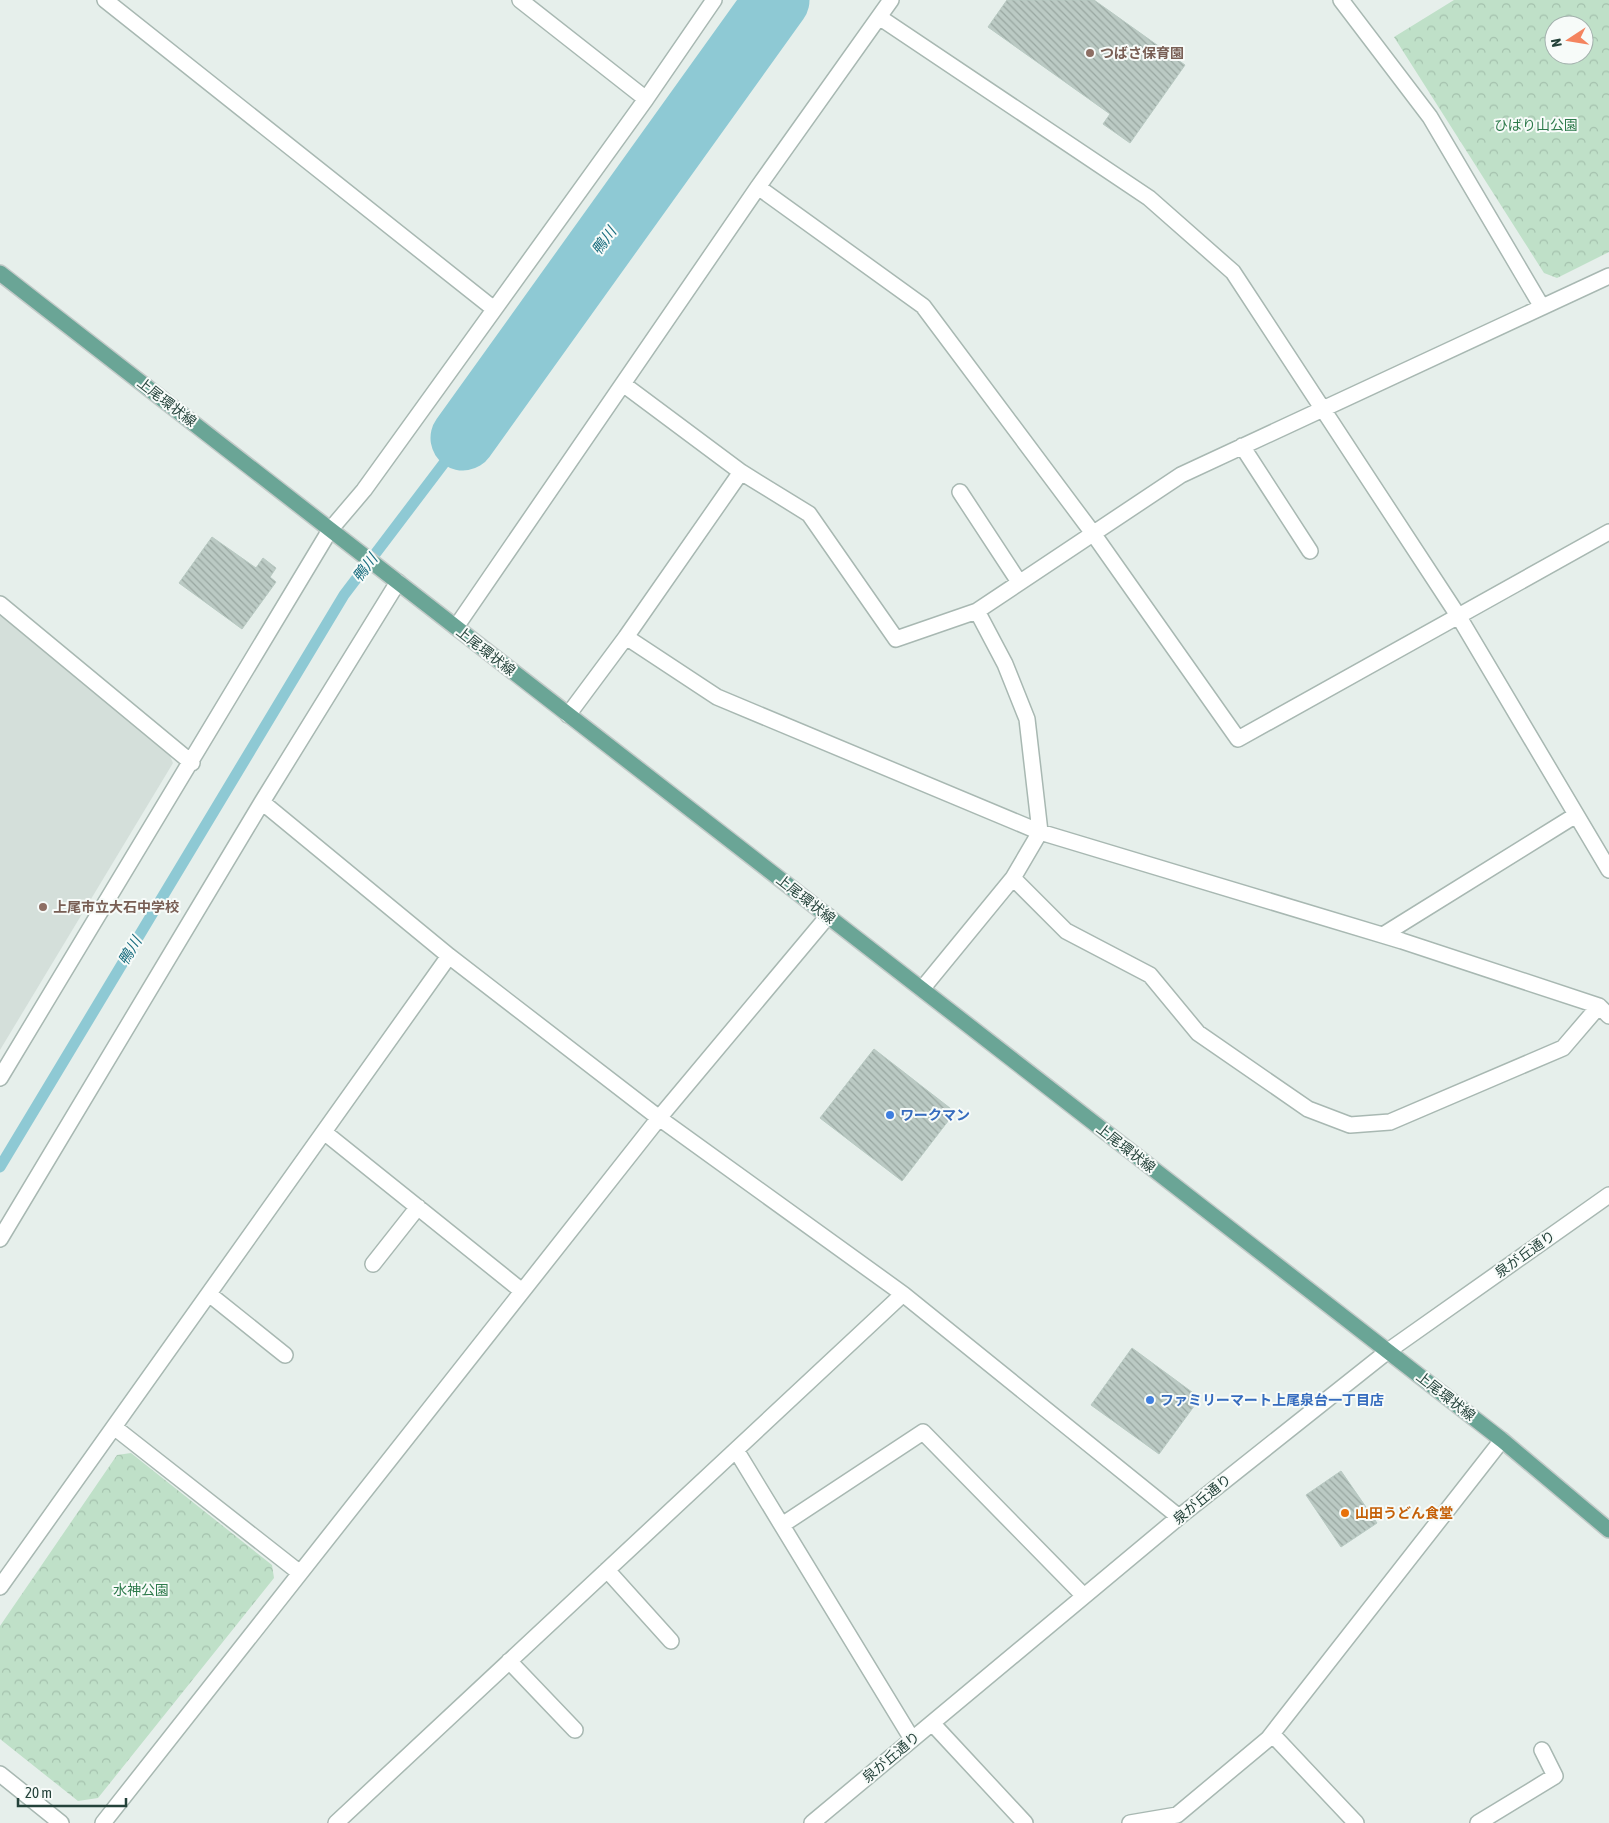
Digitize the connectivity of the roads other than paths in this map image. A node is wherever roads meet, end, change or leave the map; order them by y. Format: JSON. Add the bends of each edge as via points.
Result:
{"nodes":[{"id":1,"x":106,"y":0,"type":"edge"},
{"id":2,"x":520,"y":0,"type":"edge"},
{"id":3,"x":714,"y":0,"type":"edge"},
{"id":4,"x":892,"y":0,"type":"edge"},
{"id":5,"x":1341,"y":0,"type":"edge"},
{"id":6,"x":879,"y":17,"type":"junction"},
{"id":7,"x":646,"y":99,"type":"junction"},
{"id":8,"x":758,"y":187,"type":"junction"},
{"id":9,"x":0,"y":273,"type":"edge"},
{"id":10,"x":1609,"y":276,"type":"edge"},
{"id":11,"x":1542,"y":308,"type":"junction"},
{"id":12,"x":494,"y":309,"type":"junction"},
{"id":13,"x":623,"y":384,"type":"junction"},
{"id":14,"x":1322,"y":409,"type":"junction"},
{"id":15,"x":1242,"y":446,"type":"junction"},
{"id":16,"x":741,"y":472,"type":"junction"},
{"id":17,"x":960,"y":492,"type":"dead end"},
{"id":18,"x":330,"y":530,"type":"junction"},
{"id":19,"x":1092,"y":532,"type":"junction"},
{"id":20,"x":1609,"y":532,"type":"edge"},
{"id":21,"x":1310,"y":550,"type":"dead end"},
{"id":22,"x":398,"y":582,"type":"junction"},
{"id":23,"x":1019,"y":582,"type":"junction"},
{"id":24,"x":0,"y":604,"type":"edge"},
{"id":25,"x":977,"y":611,"type":"junction"},
{"id":26,"x":1459,"y":617,"type":"junction"},
{"id":27,"x":456,"y":627,"type":"junction"},
{"id":28,"x":626,"y":637,"type":"junction"},
{"id":29,"x":568,"y":714,"type":"junction"},
{"id":30,"x":192,"y":763,"type":"junction"},
{"id":31,"x":262,"y":802,"type":"junction"},
{"id":32,"x":1576,"y":816,"type":"junction"},
{"id":33,"x":1040,"y":832,"type":"junction"},
{"id":34,"x":1609,"y":870,"type":"edge"},
{"id":35,"x":1014,"y":878,"type":"junction"},
{"id":36,"x":828,"y":916,"type":"junction"},
{"id":37,"x":1383,"y":935,"type":"junction"},
{"id":38,"x":449,"y":956,"type":"junction"},
{"id":39,"x":922,"y":989,"type":"junction"},
{"id":40,"x":1604,"y":1011,"type":"edge"},
{"id":41,"x":0,"y":1078,"type":"edge"},
{"id":42,"x":659,"y":1118,"type":"junction"},
{"id":43,"x":324,"y":1132,"type":"junction"},
{"id":44,"x":1609,"y":1195,"type":"edge"},
{"id":45,"x":418,"y":1207,"type":"junction"},
{"id":46,"x":0,"y":1239,"type":"edge"},
{"id":47,"x":373,"y":1264,"type":"dead end"},
{"id":48,"x":522,"y":1291,"type":"junction"},
{"id":49,"x":209,"y":1294,"type":"junction"},
{"id":50,"x":902,"y":1294,"type":"junction"},
{"id":51,"x":1388,"y":1351,"type":"junction"},
{"id":52,"x":285,"y":1355,"type":"dead end"},
{"id":53,"x":114,"y":1427,"type":"junction"},
{"id":54,"x":1502,"y":1440,"type":"junction"},
{"id":55,"x":736,"y":1450,"type":"junction"},
{"id":56,"x":1179,"y":1517,"type":"junction"},
{"id":57,"x":782,"y":1525,"type":"junction"},
{"id":58,"x":1609,"y":1530,"type":"edge"},
{"id":59,"x":607,"y":1570,"type":"junction"},
{"id":60,"x":300,"y":1573,"type":"junction"},
{"id":61,"x":0,"y":1587,"type":"edge"},
{"id":62,"x":1084,"y":1596,"type":"junction"},
{"id":63,"x":671,"y":1641,"type":"dead end"},
{"id":64,"x":509,"y":1661,"type":"junction"},
{"id":65,"x":932,"y":1723,"type":"junction"},
{"id":66,"x":575,"y":1730,"type":"dead end"},
{"id":67,"x":1272,"y":1734,"type":"junction"},
{"id":68,"x":912,"y":1739,"type":"junction"},
{"id":69,"x":1542,"y":1750,"type":"dead end"},
{"id":70,"x":0,"y":1774,"type":"edge"},
{"id":71,"x":61,"y":1823,"type":"edge"},
{"id":72,"x":104,"y":1823,"type":"edge"},
{"id":73,"x":336,"y":1823,"type":"edge"},
{"id":74,"x":812,"y":1823,"type":"edge"},
{"id":75,"x":1026,"y":1823,"type":"edge"},
{"id":76,"x":1130,"y":1823,"type":"edge"},
{"id":77,"x":1356,"y":1823,"type":"edge"},
{"id":78,"x":1478,"y":1823,"type":"edge"}],
"edges":[{"from":1,"to":12,"type":"street"},
{"from":2,"to":7,"type":"street"},
{"from":3,"to":7,"type":"street"},
{"from":4,"to":6,"type":"street"},
{"from":5,"to":11,"type":"street","via":[[1430,117]]},
{"from":6,"to":8,"type":"street"},
{"from":6,"to":14,"type":"street","via":[[1149,198],[1233,272]]},
{"from":7,"to":12,"type":"street"},
{"from":8,"to":13,"type":"street"},
{"from":8,"to":19,"type":"street","via":[[923,306]]},
{"from":9,"to":18,"type":"main road","name":"上尾環状線"},
{"from":10,"to":11,"type":"street"},
{"from":11,"to":14,"type":"street"},
{"from":12,"to":18,"type":"street","via":[[364,490]]},
{"from":13,"to":16,"type":"street"},
{"from":13,"to":27,"type":"street"},
{"from":14,"to":15,"type":"street"},
{"from":14,"to":26,"type":"street"},
{"from":15,"to":19,"type":"street","via":[[1181,475]]},
{"from":15,"to":21,"type":"street"},
{"from":16,"to":25,"type":"street","via":[[809,514],[896,639]]},
{"from":16,"to":28,"type":"street"},
{"from":17,"to":23,"type":"street"},
{"from":18,"to":22,"type":"main road","name":"上尾環状線"},
{"from":18,"to":30,"type":"street"},
{"from":19,"to":23,"type":"street"},
{"from":19,"to":26,"type":"street","via":[[1238,739]]},
{"from":20,"to":26,"type":"street"},
{"from":22,"to":27,"type":"main road","name":"上尾環状線"},
{"from":22,"to":31,"type":"street"},
{"from":23,"to":25,"type":"street"},
{"from":24,"to":30,"type":"street"},
{"from":25,"to":33,"type":"street","via":[[1005,664],[1027,719]]},
{"from":26,"to":32,"type":"street"},
{"from":27,"to":29,"type":"main road","name":"上尾環状線"},
{"from":28,"to":29,"type":"street"},
{"from":28,"to":33,"type":"street","via":[[717,697]]},
{"from":29,"to":36,"type":"main road","name":"上尾環状線"},
{"from":30,"to":41,"type":"street"},
{"from":31,"to":38,"type":"street"},
{"from":31,"to":46,"type":"street"},
{"from":32,"to":34,"type":"street"},
{"from":32,"to":37,"type":"street"},
{"from":33,"to":35,"type":"street"},
{"from":33,"to":37,"type":"street"},
{"from":35,"to":39,"type":"street"},
{"from":35,"to":40,"type":"street","via":[[1066,931],[1150,974],[1198,1033],[1308,1109],[1350,1125],[1390,1122],[1563,1048]]},
{"from":36,"to":39,"type":"main road","name":"上尾環状線"},
{"from":36,"to":42,"type":"street"},
{"from":37,"to":40,"type":"street"},
{"from":38,"to":42,"type":"street"},
{"from":38,"to":43,"type":"street"},
{"from":39,"to":51,"type":"main road","name":"上尾環状線"},
{"from":42,"to":48,"type":"street"},
{"from":42,"to":50,"type":"street"},
{"from":43,"to":45,"type":"street"},
{"from":43,"to":49,"type":"street"},
{"from":44,"to":51,"type":"street","name":"泉が丘通り"},
{"from":45,"to":47,"type":"street"},
{"from":45,"to":48,"type":"street"},
{"from":48,"to":60,"type":"street"},
{"from":49,"to":52,"type":"street"},
{"from":49,"to":53,"type":"street"},
{"from":50,"to":55,"type":"street"},
{"from":50,"to":56,"type":"street"},
{"from":51,"to":54,"type":"main road","name":"上尾環状線"},
{"from":51,"to":56,"type":"street","name":"泉が丘通り"},
{"from":53,"to":60,"type":"street"},
{"from":53,"to":61,"type":"street"},
{"from":54,"to":58,"type":"main road","name":"上尾環状線"},
{"from":54,"to":67,"type":"street"},
{"from":55,"to":57,"type":"street"},
{"from":55,"to":59,"type":"street"},
{"from":56,"to":62,"type":"street","name":"泉が丘通り"},
{"from":57,"to":62,"type":"street","via":[[923,1432]]},
{"from":57,"to":68,"type":"street"},
{"from":59,"to":63,"type":"street"},
{"from":59,"to":64,"type":"street"},
{"from":60,"to":72,"type":"street"},
{"from":62,"to":65,"type":"street","name":"泉が丘通り"},
{"from":64,"to":66,"type":"street"},
{"from":64,"to":73,"type":"street"},
{"from":65,"to":68,"type":"street","name":"泉が丘通り"},
{"from":65,"to":75,"type":"street"},
{"from":67,"to":76,"type":"street","via":[[1177,1815]]},
{"from":67,"to":77,"type":"street"},
{"from":68,"to":74,"type":"street","name":"泉が丘通り"},
{"from":69,"to":78,"type":"street","via":[[1555,1776]]},
{"from":70,"to":71,"type":"street"}]}
